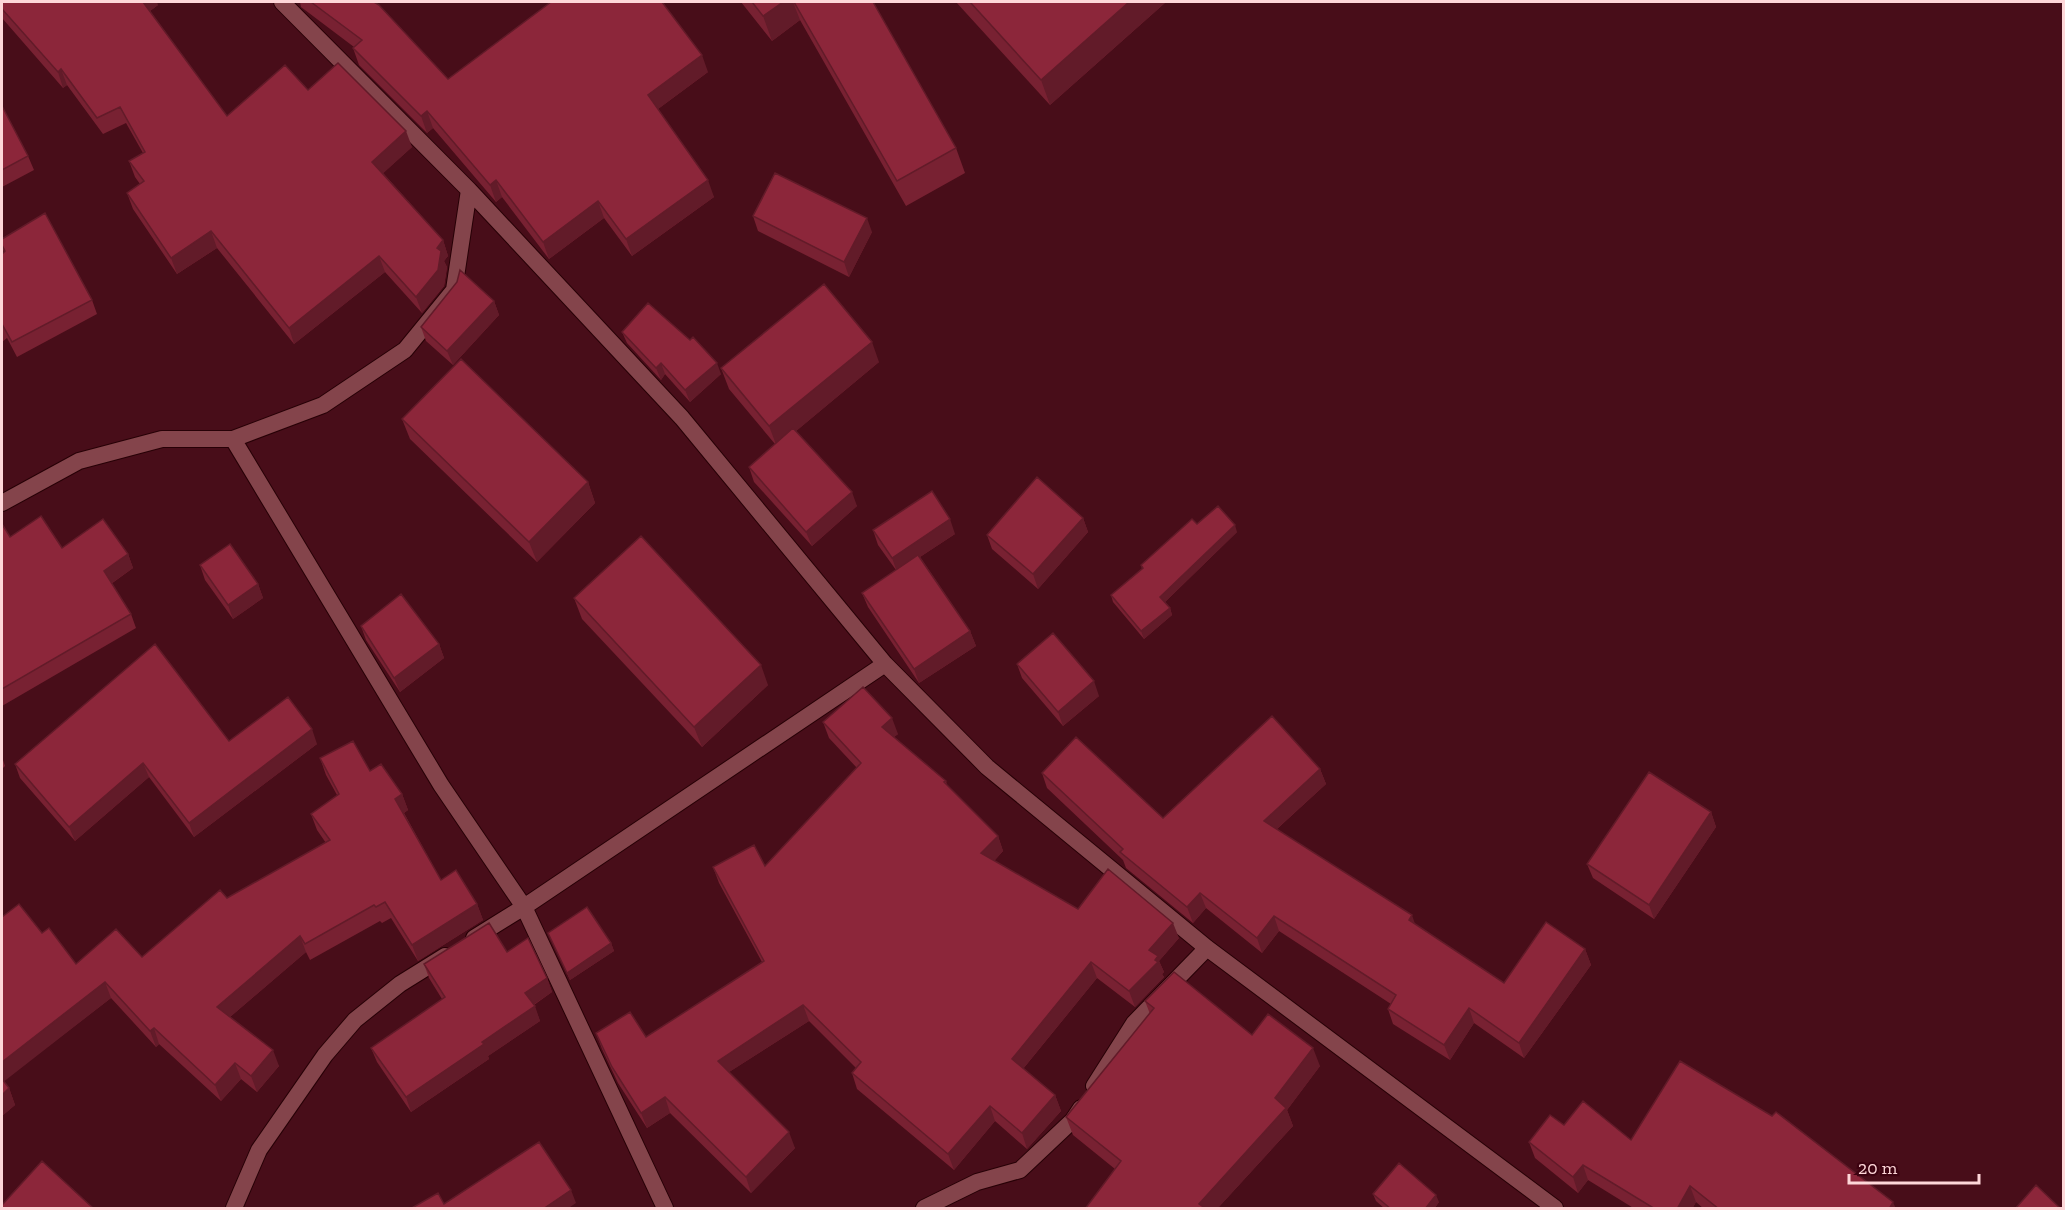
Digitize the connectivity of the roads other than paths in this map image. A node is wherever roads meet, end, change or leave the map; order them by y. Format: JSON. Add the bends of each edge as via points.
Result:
{"nodes":[{"id":1,"x":282,"y":2,"type":"edge"},
{"id":2,"x":469,"y":190,"type":"junction"},
{"id":3,"x":233,"y":439,"type":"junction"},
{"id":4,"x":2,"y":503,"type":"edge"},
{"id":5,"x":885,"y":664,"type":"junction"},
{"id":6,"x":524,"y":907,"type":"junction"},
{"id":7,"x":1207,"y":948,"type":"junction"},
{"id":8,"x":234,"y":1209,"type":"edge"},
{"id":9,"x":665,"y":1209,"type":"edge"},
{"id":10,"x":924,"y":1209,"type":"edge"},
{"id":11,"x":1555,"y":1209,"type":"edge"}],
"edges":[{"from":1,"to":2,"type":"street"},
{"from":2,"to":3,"type":"street","via":[[454,290],[405,350],[323,405]]},
{"from":2,"to":5,"type":"street","via":[[682,418]]},
{"from":3,"to":4,"type":"street","via":[[162,439],[79,461]]},
{"from":3,"to":6,"type":"street","via":[[441,785]]},
{"from":5,"to":6,"type":"street"},
{"from":5,"to":7,"type":"street","via":[[987,766]]},
{"from":6,"to":8,"type":"street","via":[[400,984],[355,1020],[325,1055],[259,1150]]},
{"from":6,"to":9,"type":"street"},
{"from":7,"to":10,"type":"street","via":[[1134,1023],[1074,1120],[1020,1170],[977,1182]]},
{"from":7,"to":11,"type":"street"}]}
